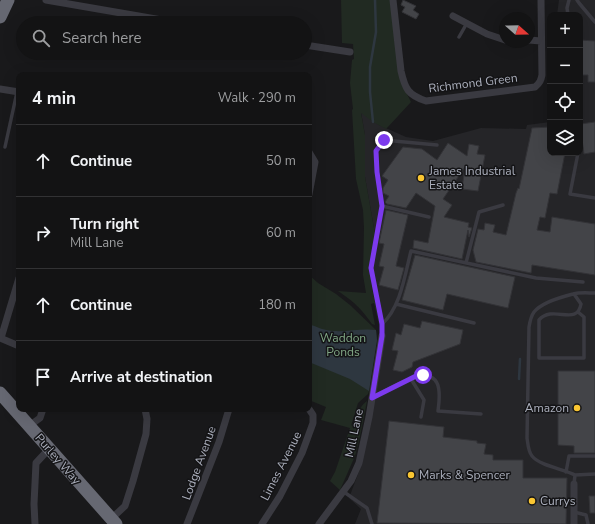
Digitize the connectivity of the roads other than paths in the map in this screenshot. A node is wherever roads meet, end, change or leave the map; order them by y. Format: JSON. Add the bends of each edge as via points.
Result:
{"nodes":[{"id":1,"x":8,"y":0,"type":"edge"},
{"id":2,"x":46,"y":0,"type":"edge"},
{"id":3,"x":393,"y":0,"type":"edge"},
{"id":4,"x":541,"y":0,"type":"edge"},
{"id":5,"x":569,"y":0,"type":"edge"},
{"id":6,"x":577,"y":0,"type":"edge"},
{"id":7,"x":568,"y":12,"type":"edge"},
{"id":8,"x":139,"y":16,"type":"edge"},
{"id":9,"x":453,"y":16,"type":"dead end"},
{"id":10,"x":0,"y":17,"type":"edge"},
{"id":11,"x":595,"y":22,"type":"edge"},
{"id":12,"x":466,"y":23,"type":"junction"},
{"id":13,"x":459,"y":37,"type":"dead end"},
{"id":14,"x":499,"y":38,"type":"edge"},
{"id":15,"x":535,"y":40,"type":"edge"},
{"id":16,"x":541,"y":41,"type":"junction"},
{"id":17,"x":312,"y":46,"type":"edge"},
{"id":18,"x":350,"y":52,"type":"dead end"},
{"id":19,"x":0,"y":89,"type":"edge"},
{"id":20,"x":16,"y":92,"type":"edge"},
{"id":21,"x":16,"y":100,"type":"edge"},
{"id":22,"x":437,"y":145,"type":"dead end"},
{"id":23,"x":5,"y":147,"type":"dead end"},
{"id":24,"x":577,"y":156,"type":"edge"},
{"id":25,"x":312,"y":157,"type":"edge"},
{"id":26,"x":312,"y":178,"type":"edge"},
{"id":27,"x":595,"y":198,"type":"edge"},
{"id":28,"x":503,"y":205,"type":"dead end"},
{"id":29,"x":382,"y":206,"type":"junction"},
{"id":30,"x":429,"y":217,"type":"dead end"},
{"id":31,"x":466,"y":263,"type":"junction"},
{"id":32,"x":583,"y":282,"type":"dead end"},
{"id":33,"x":16,"y":287,"type":"edge"},
{"id":34,"x":595,"y":293,"type":"edge"},
{"id":35,"x":574,"y":294,"type":"junction"},
{"id":36,"x":396,"y":304,"type":"junction"},
{"id":37,"x":578,"y":312,"type":"junction"},
{"id":38,"x":474,"y":323,"type":"dead end"},
{"id":39,"x":382,"y":324,"type":"junction"},
{"id":40,"x":382,"y":336,"type":"joint"},
{"id":41,"x":0,"y":338,"type":"edge"},
{"id":42,"x":16,"y":345,"type":"edge"},
{"id":43,"x":410,"y":379,"type":"junction"},
{"id":44,"x":0,"y":392,"type":"edge"},
{"id":45,"x":372,"y":398,"type":"junction"},
{"id":46,"x":16,"y":411,"type":"edge"},
{"id":47,"x":17,"y":412,"type":"edge"},
{"id":48,"x":42,"y":412,"type":"edge"},
{"id":49,"x":146,"y":412,"type":"edge"},
{"id":50,"x":228,"y":412,"type":"edge"},
{"id":51,"x":311,"y":412,"type":"edge"},
{"id":52,"x":481,"y":414,"type":"dead end"},
{"id":53,"x":421,"y":417,"type":"dead end"},
{"id":54,"x":29,"y":426,"type":"junction"},
{"id":55,"x":49,"y":449,"type":"junction"},
{"id":56,"x":595,"y":456,"type":"edge"},
{"id":57,"x":566,"y":472,"type":"junction"},
{"id":58,"x":595,"y":474,"type":"edge"},
{"id":59,"x":575,"y":475,"type":"junction"},
{"id":60,"x":574,"y":484,"type":"joint"},
{"id":61,"x":344,"y":492,"type":"junction"},
{"id":62,"x":574,"y":512,"type":"junction"},
{"id":63,"x":114,"y":521,"type":"edge"},
{"id":64,"x":35,"y":524,"type":"edge"},
{"id":65,"x":187,"y":524,"type":"edge"},
{"id":66,"x":262,"y":524,"type":"edge"},
{"id":67,"x":319,"y":524,"type":"edge"},
{"id":68,"x":372,"y":524,"type":"edge"},
{"id":69,"x":574,"y":524,"type":"edge"},
{"id":70,"x":588,"y":524,"type":"edge"}],
"edges":[{"from":1,"to":10,"type":"highway"},
{"from":2,"to":8,"type":"street"},
{"from":3,"to":16,"type":"street","name":"Richmond Green","via":[[401,71],[407,89],[413,96],[426,101],[535,86],[540,83],[542,75]]},
{"from":4,"to":16,"type":"street"},
{"from":5,"to":7,"type":"lane"},
{"from":6,"to":11,"type":"lane"},
{"from":9,"to":12,"type":"street"},
{"from":12,"to":13,"type":"lane"},
{"from":12,"to":14,"type":"street"},
{"from":15,"to":16,"type":"street"},
{"from":17,"to":18,"type":"street"},
{"from":19,"to":20,"type":"street"},
{"from":21,"to":23,"type":"lane"},
{"from":22,"to":29,"type":"lane","via":[[384,140],[376,151]]},
{"from":24,"to":27,"type":"lane","via":[[570,194]]},
{"from":25,"to":26,"type":"street","via":[[315,162]]},
{"from":28,"to":31,"type":"lane","via":[[479,212]]},
{"from":29,"to":30,"type":"lane"},
{"from":29,"to":39,"type":"lane","via":[[371,268]]},
{"from":31,"to":32,"type":"lane","via":[[536,278]]},
{"from":31,"to":36,"type":"lane","via":[[411,250]]},
{"from":33,"to":41,"type":"street"},
{"from":34,"to":35,"type":"lane"},
{"from":35,"to":37,"type":"lane","via":[[581,304]]},
{"from":35,"to":57,"type":"lane","via":[[545,304],[534,313],[530,319],[528,340],[529,450],[536,459]]},
{"from":36,"to":38,"type":"lane"},
{"from":36,"to":39,"type":"lane","via":[[389,318]]},
{"from":37,"to":37,"type":"lane","via":[[573,316],[543,316],[539,320],[539,358],[584,358],[584,317]]},
{"from":39,"to":40,"type":"lane"},
{"from":40,"to":45,"type":"street","name":"Mill Lane"},
{"from":41,"to":42,"type":"street"},
{"from":43,"to":45,"type":"lane"},
{"from":43,"to":52,"type":"lane","via":[[423,375],[436,381],[439,391],[438,411]]},
{"from":43,"to":53,"type":"lane","via":[[424,400]]},
{"from":44,"to":46,"type":"highway","name":"Purley Way"},
{"from":45,"to":61,"type":"street","name":"Mill Lane","via":[[359,464]]},
{"from":47,"to":54,"type":"highway","name":"Purley Way"},
{"from":48,"to":54,"type":"street","via":[[40,418]]},
{"from":49,"to":63,"type":"street","via":[[146,434],[133,481],[125,506]]},
{"from":50,"to":65,"type":"street","name":"Lodge Avenue","via":[[220,442]]},
{"from":51,"to":66,"type":"street","name":"Limes Avenue","via":[[313,423],[302,453]]},
{"from":54,"to":55,"type":"highway","name":"Purley Way"},
{"from":55,"to":63,"type":"highway","name":"Purley Way"},
{"from":55,"to":64,"type":"street","via":[[36,463]]},
{"from":56,"to":57,"type":"lane","via":[[569,456]]},
{"from":57,"to":59,"type":"lane"},
{"from":58,"to":59,"type":"lane"},
{"from":59,"to":60,"type":"lane"},
{"from":60,"to":62,"type":"street"},
{"from":61,"to":67,"type":"street","name":"Mill Lane"},
{"from":61,"to":68,"type":"lane","via":[[367,508]]},
{"from":62,"to":69,"type":"street"},
{"from":62,"to":70,"type":"lane","via":[[586,515]]}]}
